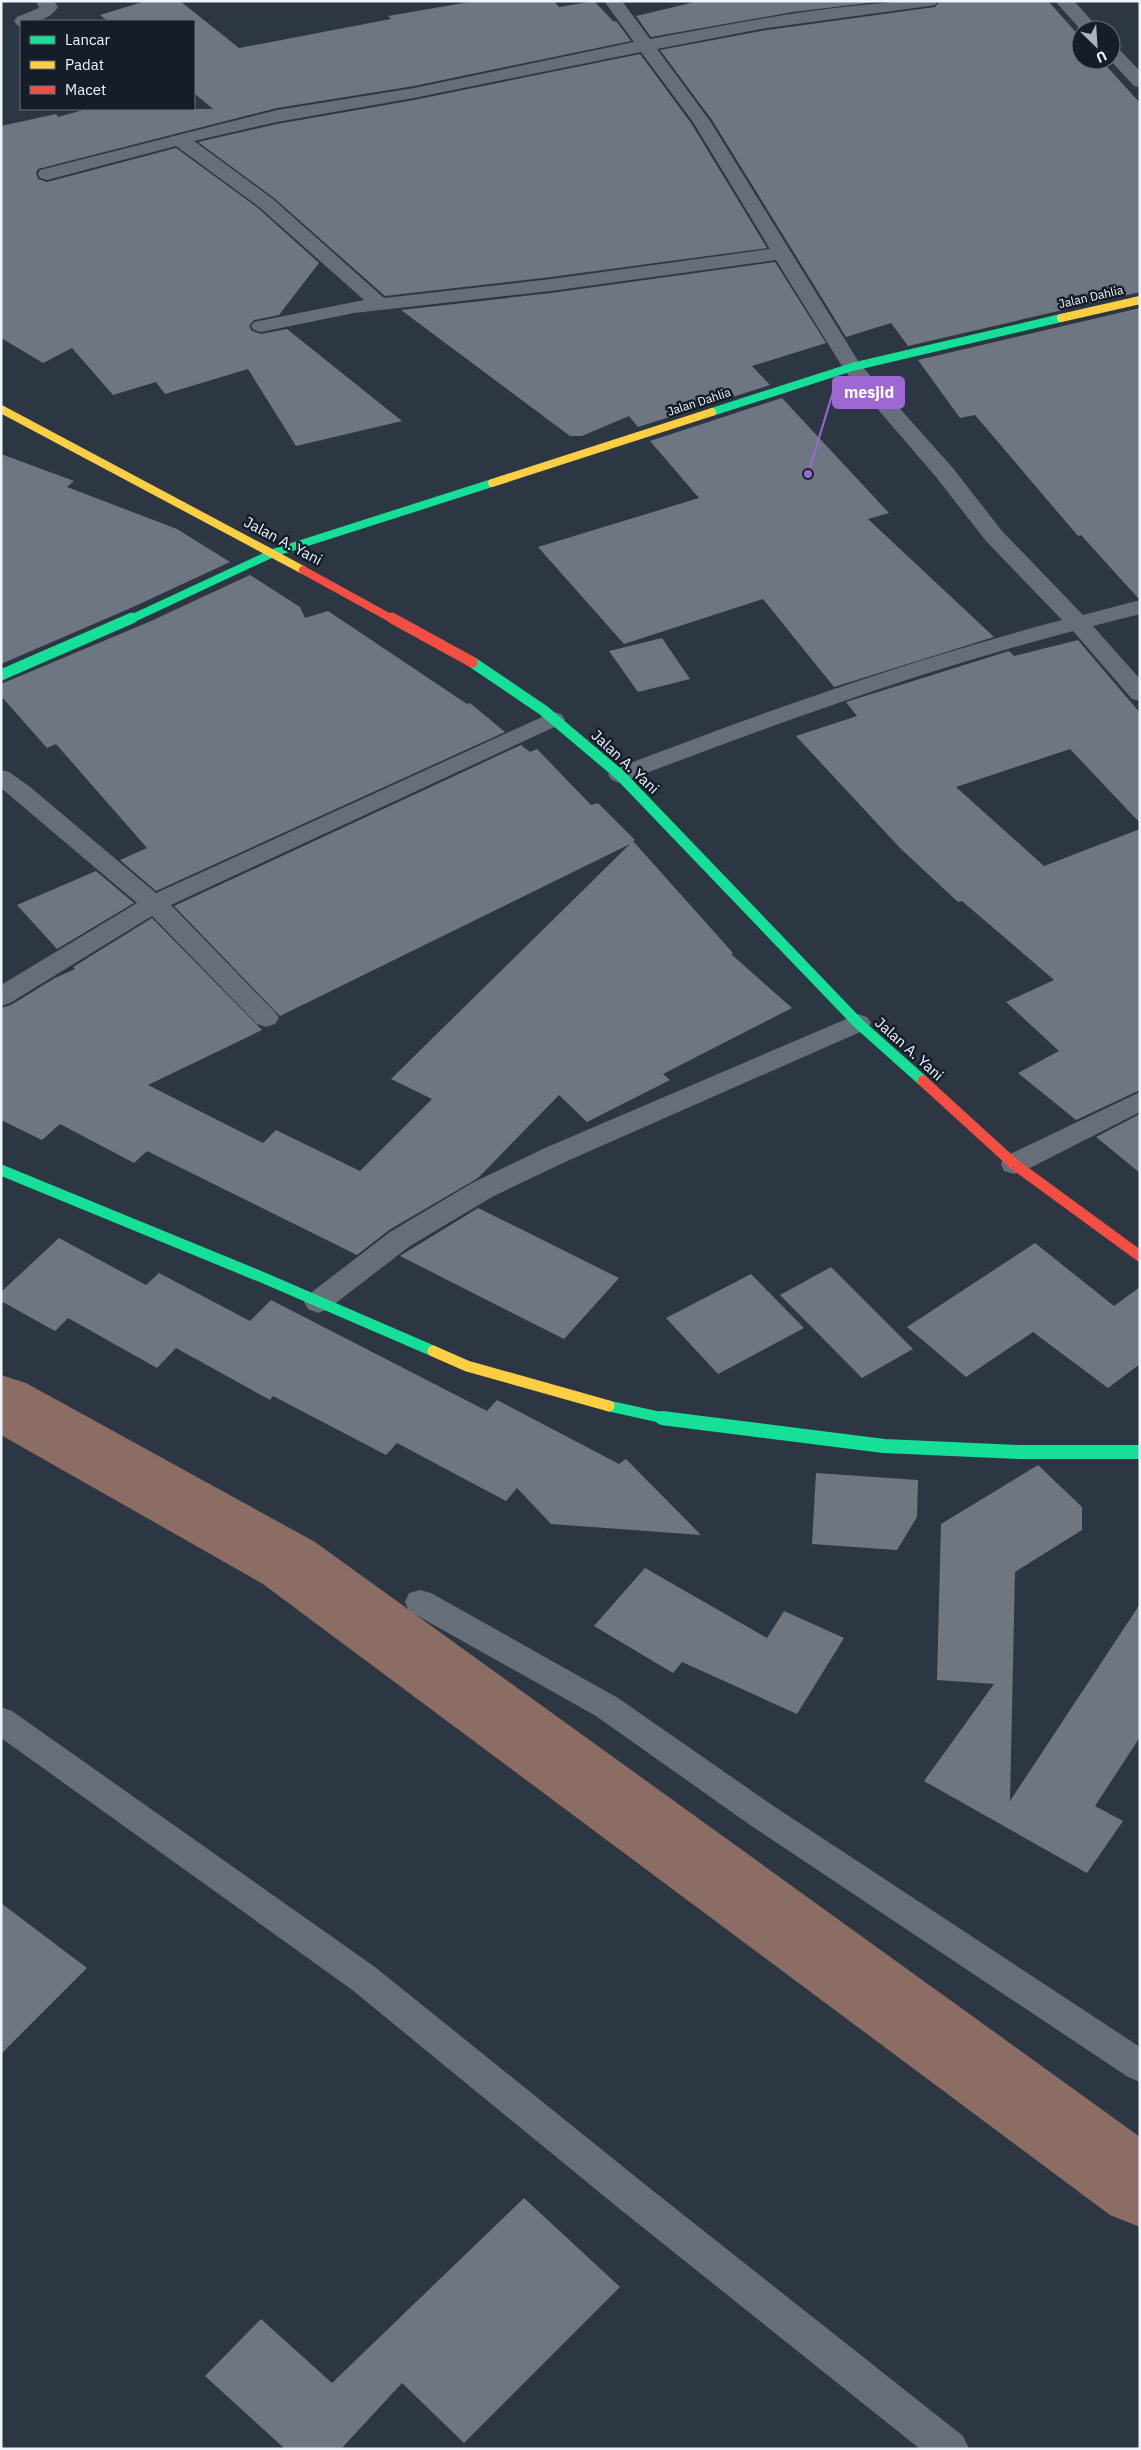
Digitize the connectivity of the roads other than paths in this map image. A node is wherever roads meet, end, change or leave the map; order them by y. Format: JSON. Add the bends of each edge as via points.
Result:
{"nodes":[{"id":1,"x":612,"y":1,"type":"edge"},
{"id":2,"x":929,"y":1,"type":"edge"},
{"id":3,"x":1064,"y":1,"type":"edge"},
{"id":4,"x":47,"y":4,"type":"edge"},
{"id":5,"x":25,"y":20,"type":"edge"},
{"id":6,"x":63,"y":20,"type":"edge"},
{"id":7,"x":1082,"y":20,"type":"edge"},
{"id":8,"x":645,"y":46,"type":"junction"},
{"id":9,"x":1121,"y":62,"type":"edge"},
{"id":10,"x":1140,"y":82,"type":"edge"},
{"id":11,"x":179,"y":139,"type":"junction"},
{"id":12,"x":47,"y":174,"type":"dead end"},
{"id":13,"x":782,"y":253,"type":"junction"},
{"id":14,"x":1140,"y":300,"type":"edge"},
{"id":15,"x":381,"y":304,"type":"junction"},
{"id":16,"x":261,"y":326,"type":"dead end"},
{"id":17,"x":852,"y":367,"type":"junction"},
{"id":18,"x":1,"y":409,"type":"edge"},
{"id":19,"x":273,"y":553,"type":"junction"},
{"id":20,"x":1140,"y":607,"type":"edge"},
{"id":21,"x":1078,"y":622,"type":"junction"},
{"id":22,"x":1,"y":675,"type":"edge"},
{"id":23,"x":1140,"y":694,"type":"edge"},
{"id":24,"x":553,"y":719,"type":"junction"},
{"id":25,"x":620,"y":775,"type":"junction"},
{"id":26,"x":1,"y":777,"type":"edge"},
{"id":27,"x":153,"y":904,"type":"junction"},
{"id":28,"x":1,"y":997,"type":"edge"},
{"id":29,"x":266,"y":1018,"type":"dead end"},
{"id":30,"x":858,"y":1023,"type":"junction"},
{"id":31,"x":1140,"y":1101,"type":"edge"},
{"id":32,"x":1014,"y":1164,"type":"junction"},
{"id":33,"x":1,"y":1170,"type":"edge"},
{"id":34,"x":1140,"y":1256,"type":"edge"},
{"id":35,"x":318,"y":1302,"type":"junction"},
{"id":36,"x":1140,"y":1452,"type":"edge"},
{"id":37,"x":420,"y":1602,"type":"dead end"},
{"id":38,"x":1,"y":1720,"type":"edge"},
{"id":39,"x":1140,"y":2066,"type":"edge"},
{"id":40,"x":950,"y":2449,"type":"edge"}],
"edges":[{"from":1,"to":8,"type":"street"},
{"from":2,"to":8,"type":"street","via":[[761,24]]},
{"from":3,"to":7,"type":"street"},
{"from":4,"to":5,"type":"street","via":[[46,12]]},
{"from":4,"to":6,"type":"street"},
{"from":8,"to":11,"type":"street","via":[[414,93],[278,116]]},
{"from":8,"to":13,"type":"street","via":[[701,121]]},
{"from":9,"to":10,"type":"street"},
{"from":11,"to":12,"type":"street"},
{"from":11,"to":15,"type":"street","via":[[266,203]]},
{"from":13,"to":15,"type":"street"},
{"from":13,"to":17,"type":"street"},
{"from":14,"to":17,"type":"main road","name":"Jalan Dahlia"},
{"from":15,"to":16,"type":"street"},
{"from":17,"to":19,"type":"main road","name":"Jalan Dahlia"},
{"from":17,"to":21,"type":"street","via":[[944,472],[994,536]]},
{"from":18,"to":19,"type":"main road","name":"Jalan A. Yani"},
{"from":19,"to":22,"type":"main road","name":"Jalan Dahlia"},
{"from":19,"to":24,"type":"main road","name":"Jalan A. Yani","via":[[458,652]]},
{"from":20,"to":21,"type":"street"},
{"from":21,"to":23,"type":"street"},
{"from":21,"to":25,"type":"street","via":[[911,670],[768,718]]},
{"from":24,"to":25,"type":"main road","name":"Jalan A. Yani"},
{"from":24,"to":27,"type":"street"},
{"from":25,"to":30,"type":"main road","name":"Jalan A. Yani"},
{"from":26,"to":27,"type":"street"},
{"from":27,"to":28,"type":"street"},
{"from":27,"to":29,"type":"street"},
{"from":30,"to":32,"type":"main road","name":"Jalan A. Yani"},
{"from":30,"to":35,"type":"street","via":[[482,1190],[400,1239]]},
{"from":31,"to":32,"type":"street"},
{"from":32,"to":34,"type":"main road","name":"Jalan A. Yani"},
{"from":33,"to":35,"type":"main road"},
{"from":35,"to":36,"type":"main road","via":[[467,1366],[605,1405],[678,1421],[884,1446],[1020,1452]]},
{"from":37,"to":39,"type":"street","via":[[606,1708],[761,1815]]},
{"from":38,"to":40,"type":"street","via":[[363,1978]]}]}
